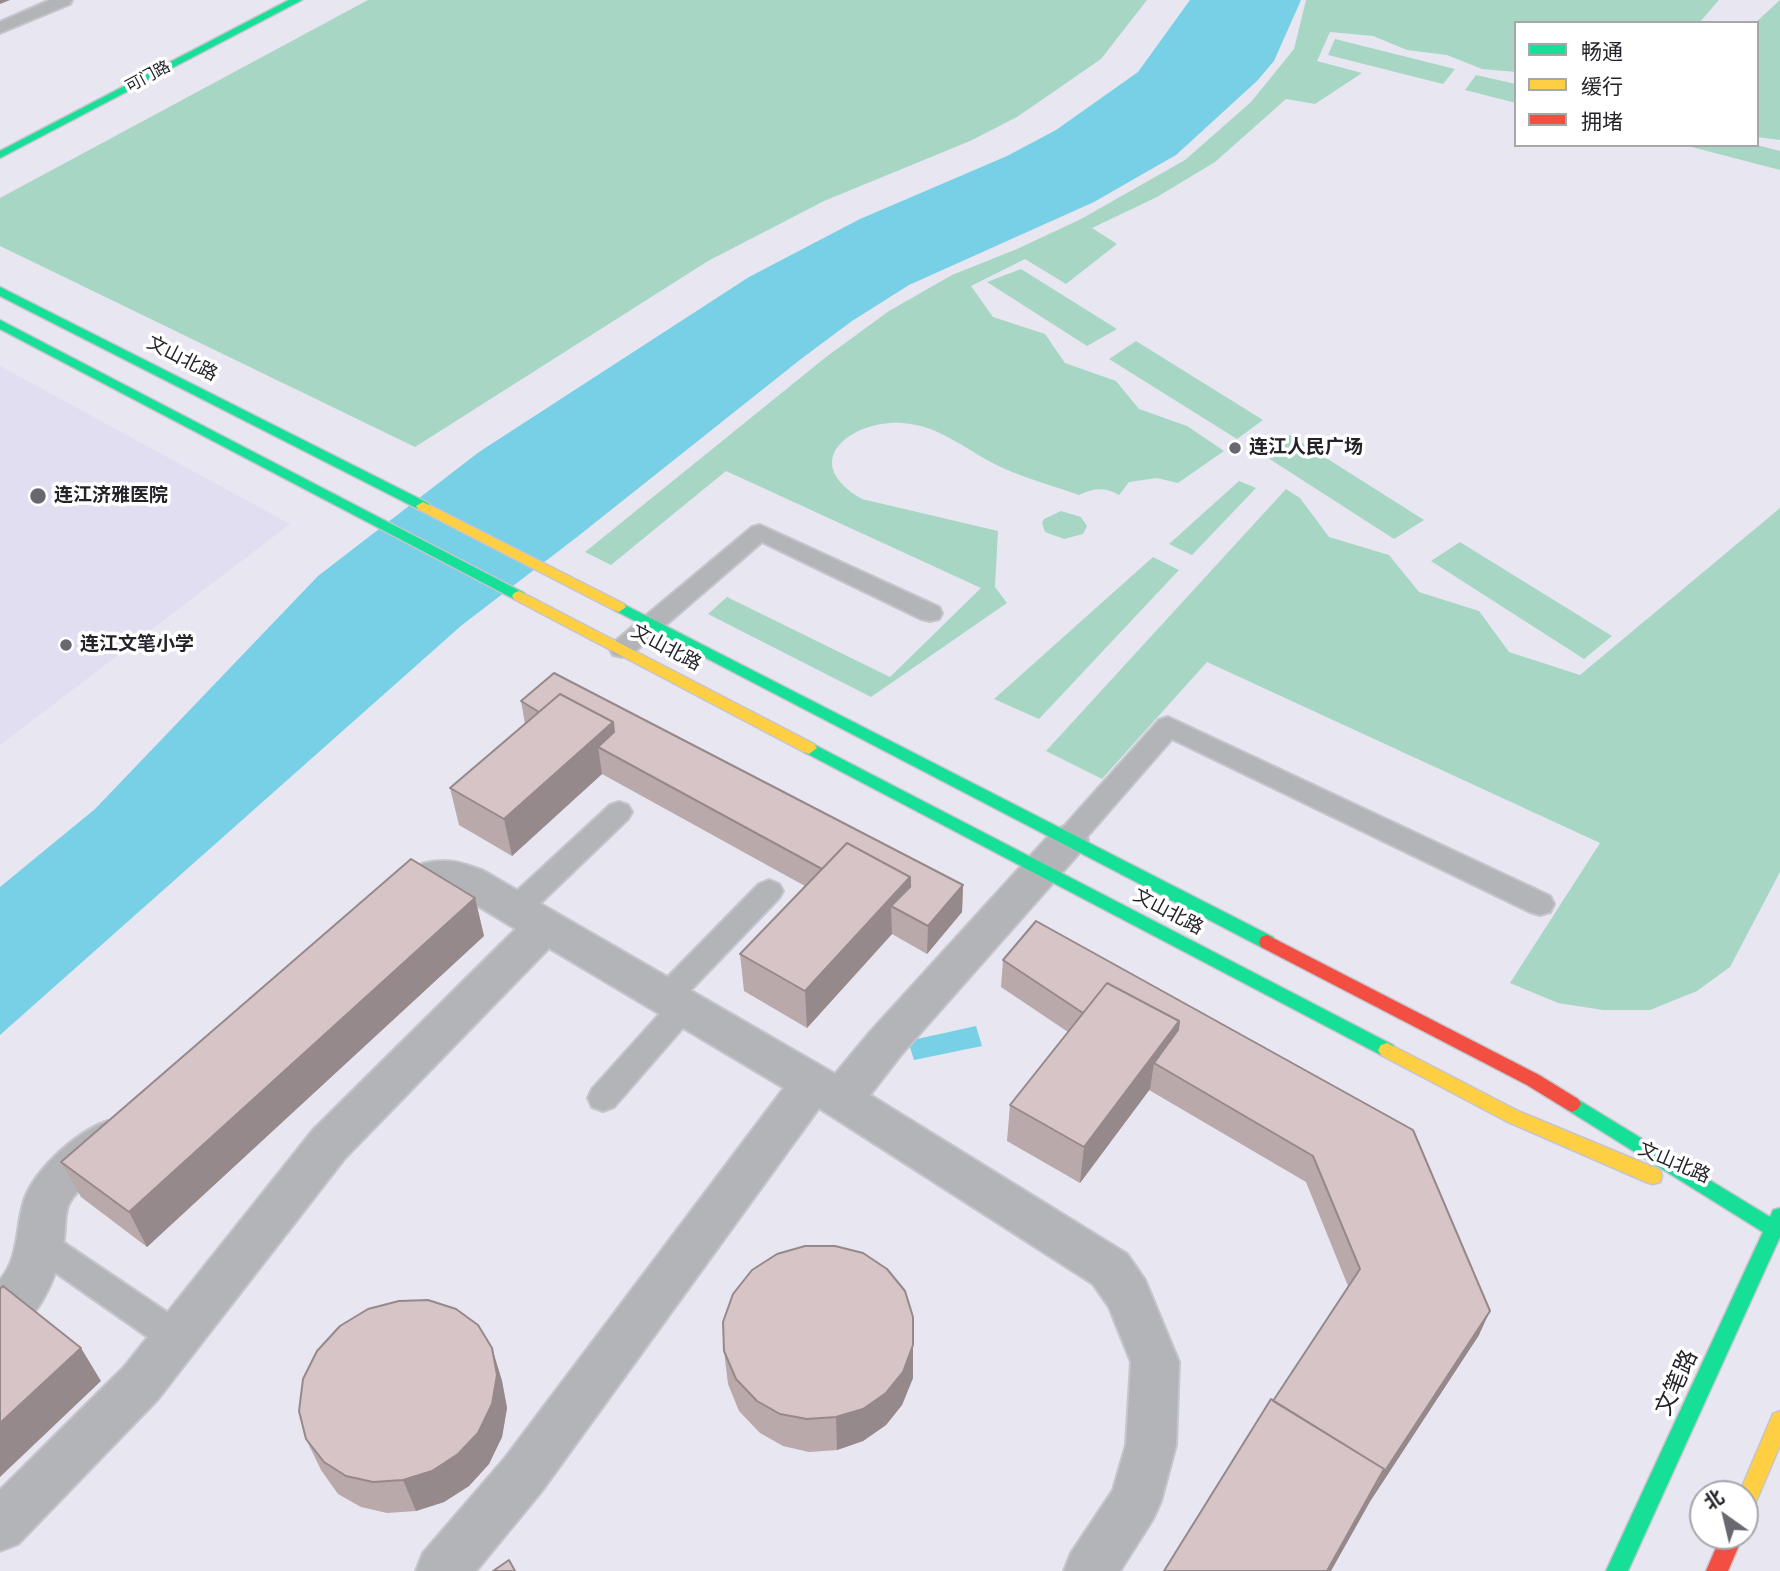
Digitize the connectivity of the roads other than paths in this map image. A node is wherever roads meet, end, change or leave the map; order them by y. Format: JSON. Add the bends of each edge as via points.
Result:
{"nodes":[{"id":1,"x":64,"y":0,"type":"edge"},
{"id":2,"x":296,"y":0,"type":"edge"},
{"id":3,"x":0,"y":28,"type":"edge"},
{"id":4,"x":0,"y":155,"type":"edge"},
{"id":5,"x":0,"y":291,"type":"edge"},
{"id":6,"x":0,"y":324,"type":"edge"},
{"id":7,"x":930,"y":613,"type":"dead end"},
{"id":8,"x":651,"y":625,"type":"junction"},
{"id":9,"x":622,"y":649,"type":"junction"},
{"id":10,"x":619,"y":812,"type":"dead end"},
{"id":11,"x":1054,"y":854,"type":"junction"},
{"id":12,"x":769,"y":891,"type":"dead end"},
{"id":13,"x":1540,"y":904,"type":"dead end"},
{"id":14,"x":531,"y":918,"type":"junction"},
{"id":15,"x":367,"y":920,"type":"edge"},
{"id":16,"x":675,"y":1002,"type":"junction"},
{"id":17,"x":827,"y":1091,"type":"junction"},
{"id":18,"x":603,"y":1098,"type":"dead end"},
{"id":19,"x":133,"y":1119,"type":"edge"},
{"id":20,"x":1778,"y":1225,"type":"edge"},
{"id":21,"x":40,"y":1244,"type":"junction"},
{"id":22,"x":0,"y":1316,"type":"edge"},
{"id":23,"x":177,"y":1338,"type":"junction"},
{"id":24,"x":1780,"y":1420,"type":"edge"},
{"id":25,"x":1755,"y":1480,"type":"edge"},
{"id":26,"x":0,"y":1527,"type":"edge"},
{"id":27,"x":1726,"y":1550,"type":"edge"},
{"id":28,"x":442,"y":1571,"type":"edge"},
{"id":29,"x":1090,"y":1571,"type":"edge"},
{"id":30,"x":1617,"y":1571,"type":"edge"},
{"id":31,"x":1717,"y":1571,"type":"edge"}],
"edges":[{"from":1,"to":3,"type":"lane"},
{"from":2,"to":4,"type":"main road","name":"可门路"},
{"from":5,"to":8,"type":"main road","name":"文山北路"},
{"from":6,"to":9,"type":"main road","name":"文山北路"},
{"from":7,"to":8,"type":"lane","via":[[760,532]]},
{"from":8,"to":9,"type":"lane"},
{"from":8,"to":11,"type":"main road","name":"文山北路"},
{"from":9,"to":11,"type":"main road","name":"文山北路"},
{"from":10,"to":14,"type":"lane"},
{"from":11,"to":13,"type":"lane","via":[[1168,726]]},
{"from":11,"to":17,"type":"street","via":[[885,1044]]},
{"from":11,"to":20,"type":"main road","name":"文山北路","via":[[1533,1080]]},
{"from":11,"to":20,"type":"main road","name":"文山北路","via":[[1512,1116]]},
{"from":12,"to":16,"type":"lane"},
{"from":14,"to":15,"type":"street","via":[[449,874],[415,882]]},
{"from":14,"to":16,"type":"street"},
{"from":14,"to":23,"type":"street","via":[[329,1143]]},
{"from":16,"to":17,"type":"street"},
{"from":16,"to":18,"type":"lane"},
{"from":17,"to":28,"type":"street"},
{"from":17,"to":29,"type":"street","via":[[1110,1269],[1128,1296],[1155,1362],[1151,1445],[1135,1501]]},
{"from":19,"to":21,"type":"street","via":[[58,1182],[45,1205]]},
{"from":20,"to":30,"type":"main road","name":"文笔路"},
{"from":21,"to":22,"type":"street","via":[[29,1282]]},
{"from":21,"to":23,"type":"lane"},
{"from":23,"to":26,"type":"street","via":[[141,1383]]},
{"from":24,"to":25,"type":"main road"},
{"from":27,"to":31,"type":"main road"}]}
